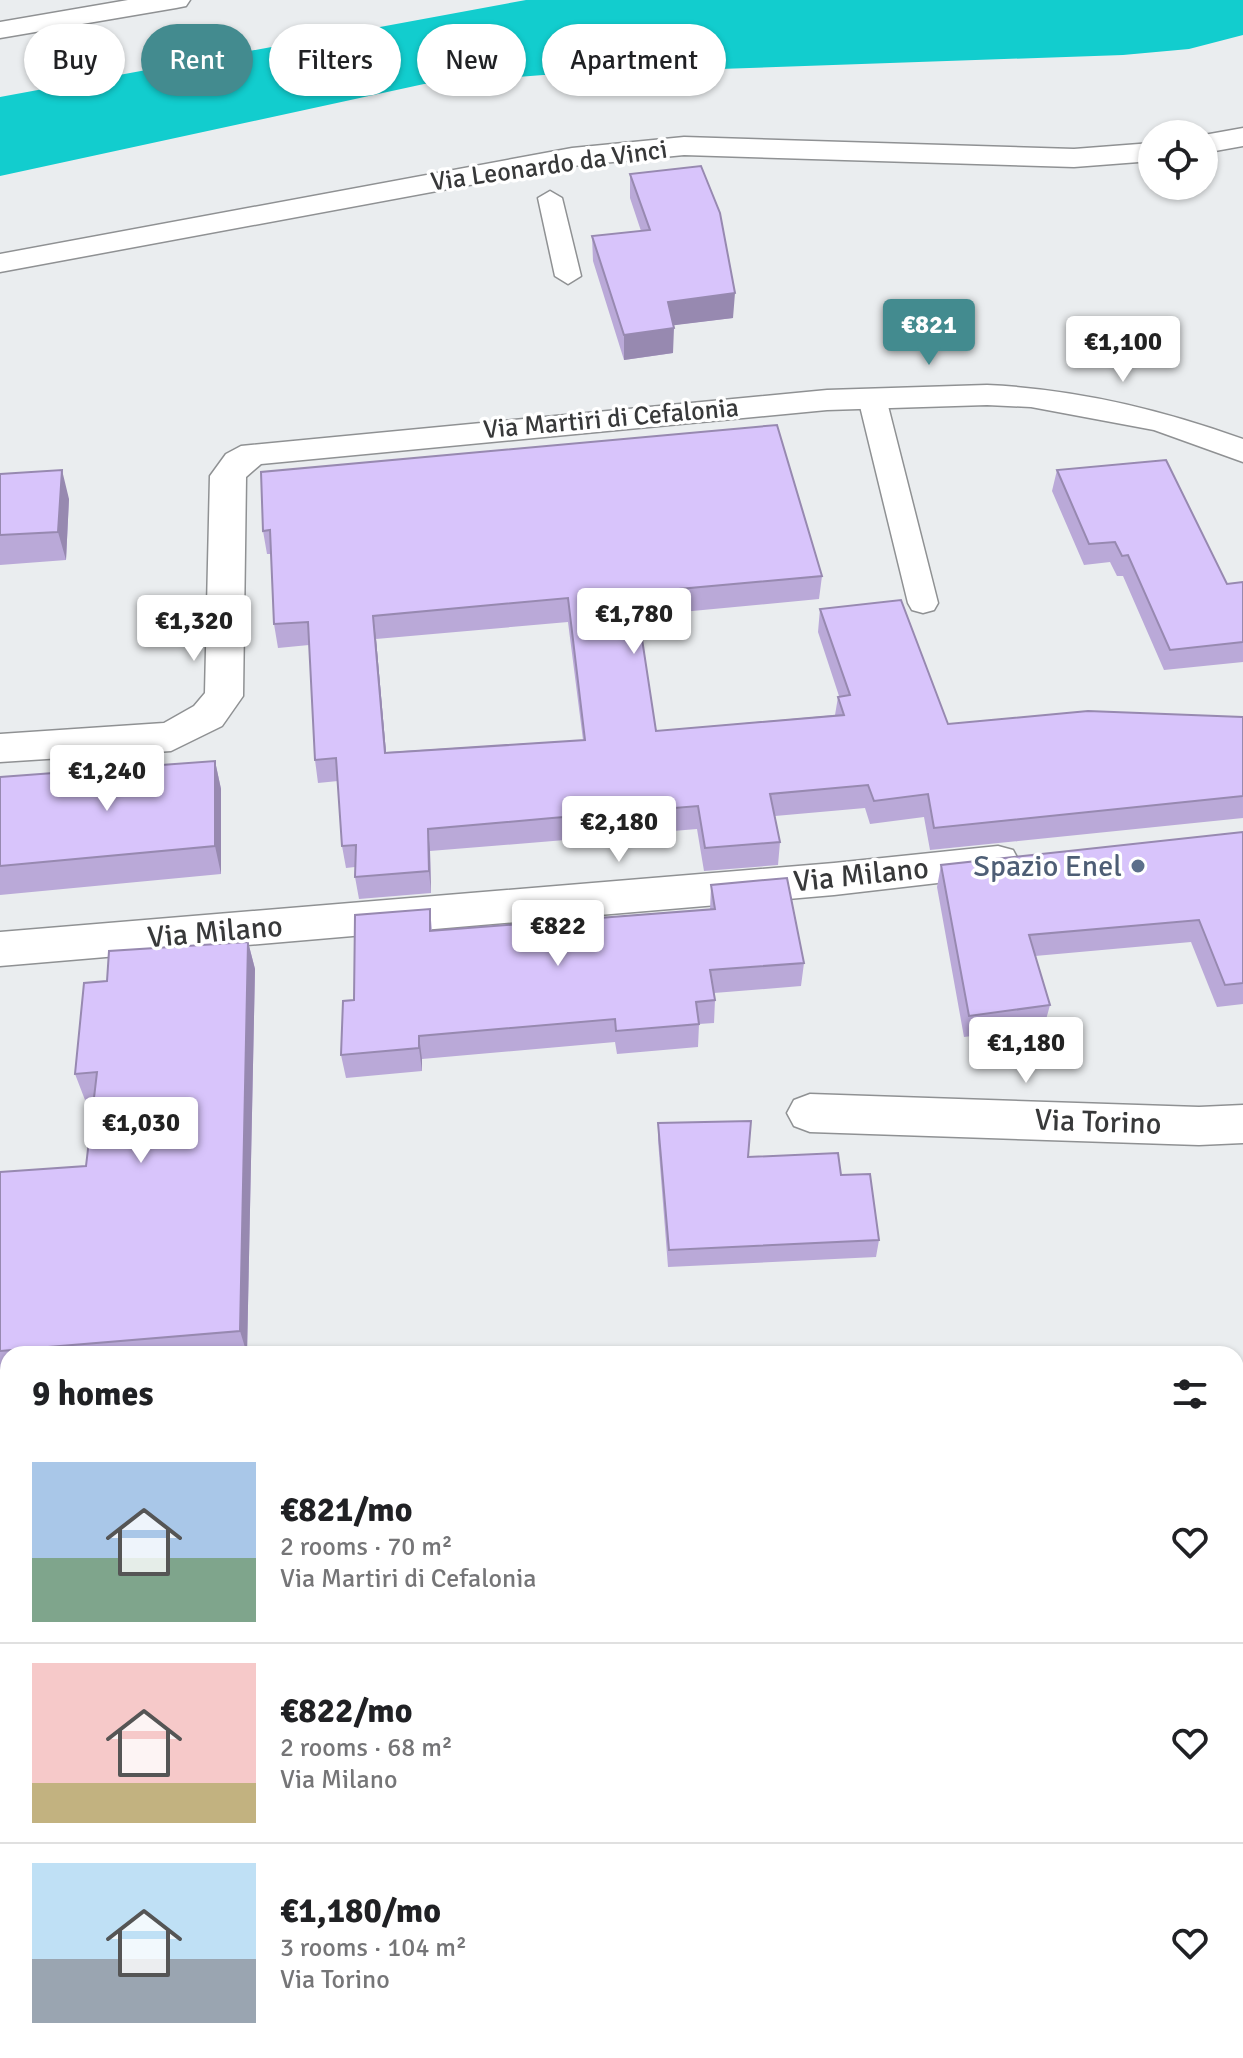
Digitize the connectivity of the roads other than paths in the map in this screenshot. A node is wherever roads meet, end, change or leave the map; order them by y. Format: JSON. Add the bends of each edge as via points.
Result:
{"nodes":[{"id":1,"x":176,"y":0,"type":"edge"},
{"id":2,"x":0,"y":30,"type":"edge"},
{"id":3,"x":1243,"y":137,"type":"edge"},
{"id":4,"x":1218,"y":141,"type":"edge"},
{"id":5,"x":1138,"y":153,"type":"edge"},
{"id":6,"x":1218,"y":155,"type":"edge"},
{"id":7,"x":1243,"y":156,"type":"edge"},
{"id":8,"x":550,"y":198,"type":"dead end"},
{"id":9,"x":0,"y":263,"type":"edge"},
{"id":10,"x":568,"y":276,"type":"dead end"},
{"id":11,"x":872,"y":398,"type":"junction"},
{"id":12,"x":1243,"y":451,"type":"edge"},
{"id":13,"x":923,"y":603,"type":"dead end"},
{"id":14,"x":0,"y":748,"type":"edge"},
{"id":15,"x":1033,"y":857,"type":"edge"},
{"id":16,"x":0,"y":949,"type":"edge"},
{"id":17,"x":810,"y":1113,"type":"dead end"},
{"id":18,"x":1243,"y":1124,"type":"edge"}],
"edges":[{"from":1,"to":2,"type":"street"},
{"from":3,"to":4,"type":"street"},
{"from":5,"to":9,"type":"street","name":"Via Leonardo da Vinci","via":[[1046,158],[684,146],[572,157]]},
{"from":6,"to":7,"type":"street"},
{"from":8,"to":10,"type":"lane"},
{"from":11,"to":12,"type":"street","name":"Via Martiri di Cefalonia","via":[[1031,397],[1161,421]]},
{"from":11,"to":13,"type":"lane"},
{"from":11,"to":14,"type":"street","name":"Via Martiri di Cefalonia","via":[[253,454],[228,476],[224,696],[208,716],[171,737]]},
{"from":15,"to":16,"type":"street","name":"Via Milano"},
{"from":17,"to":18,"type":"street","name":"Via Torino"}]}
